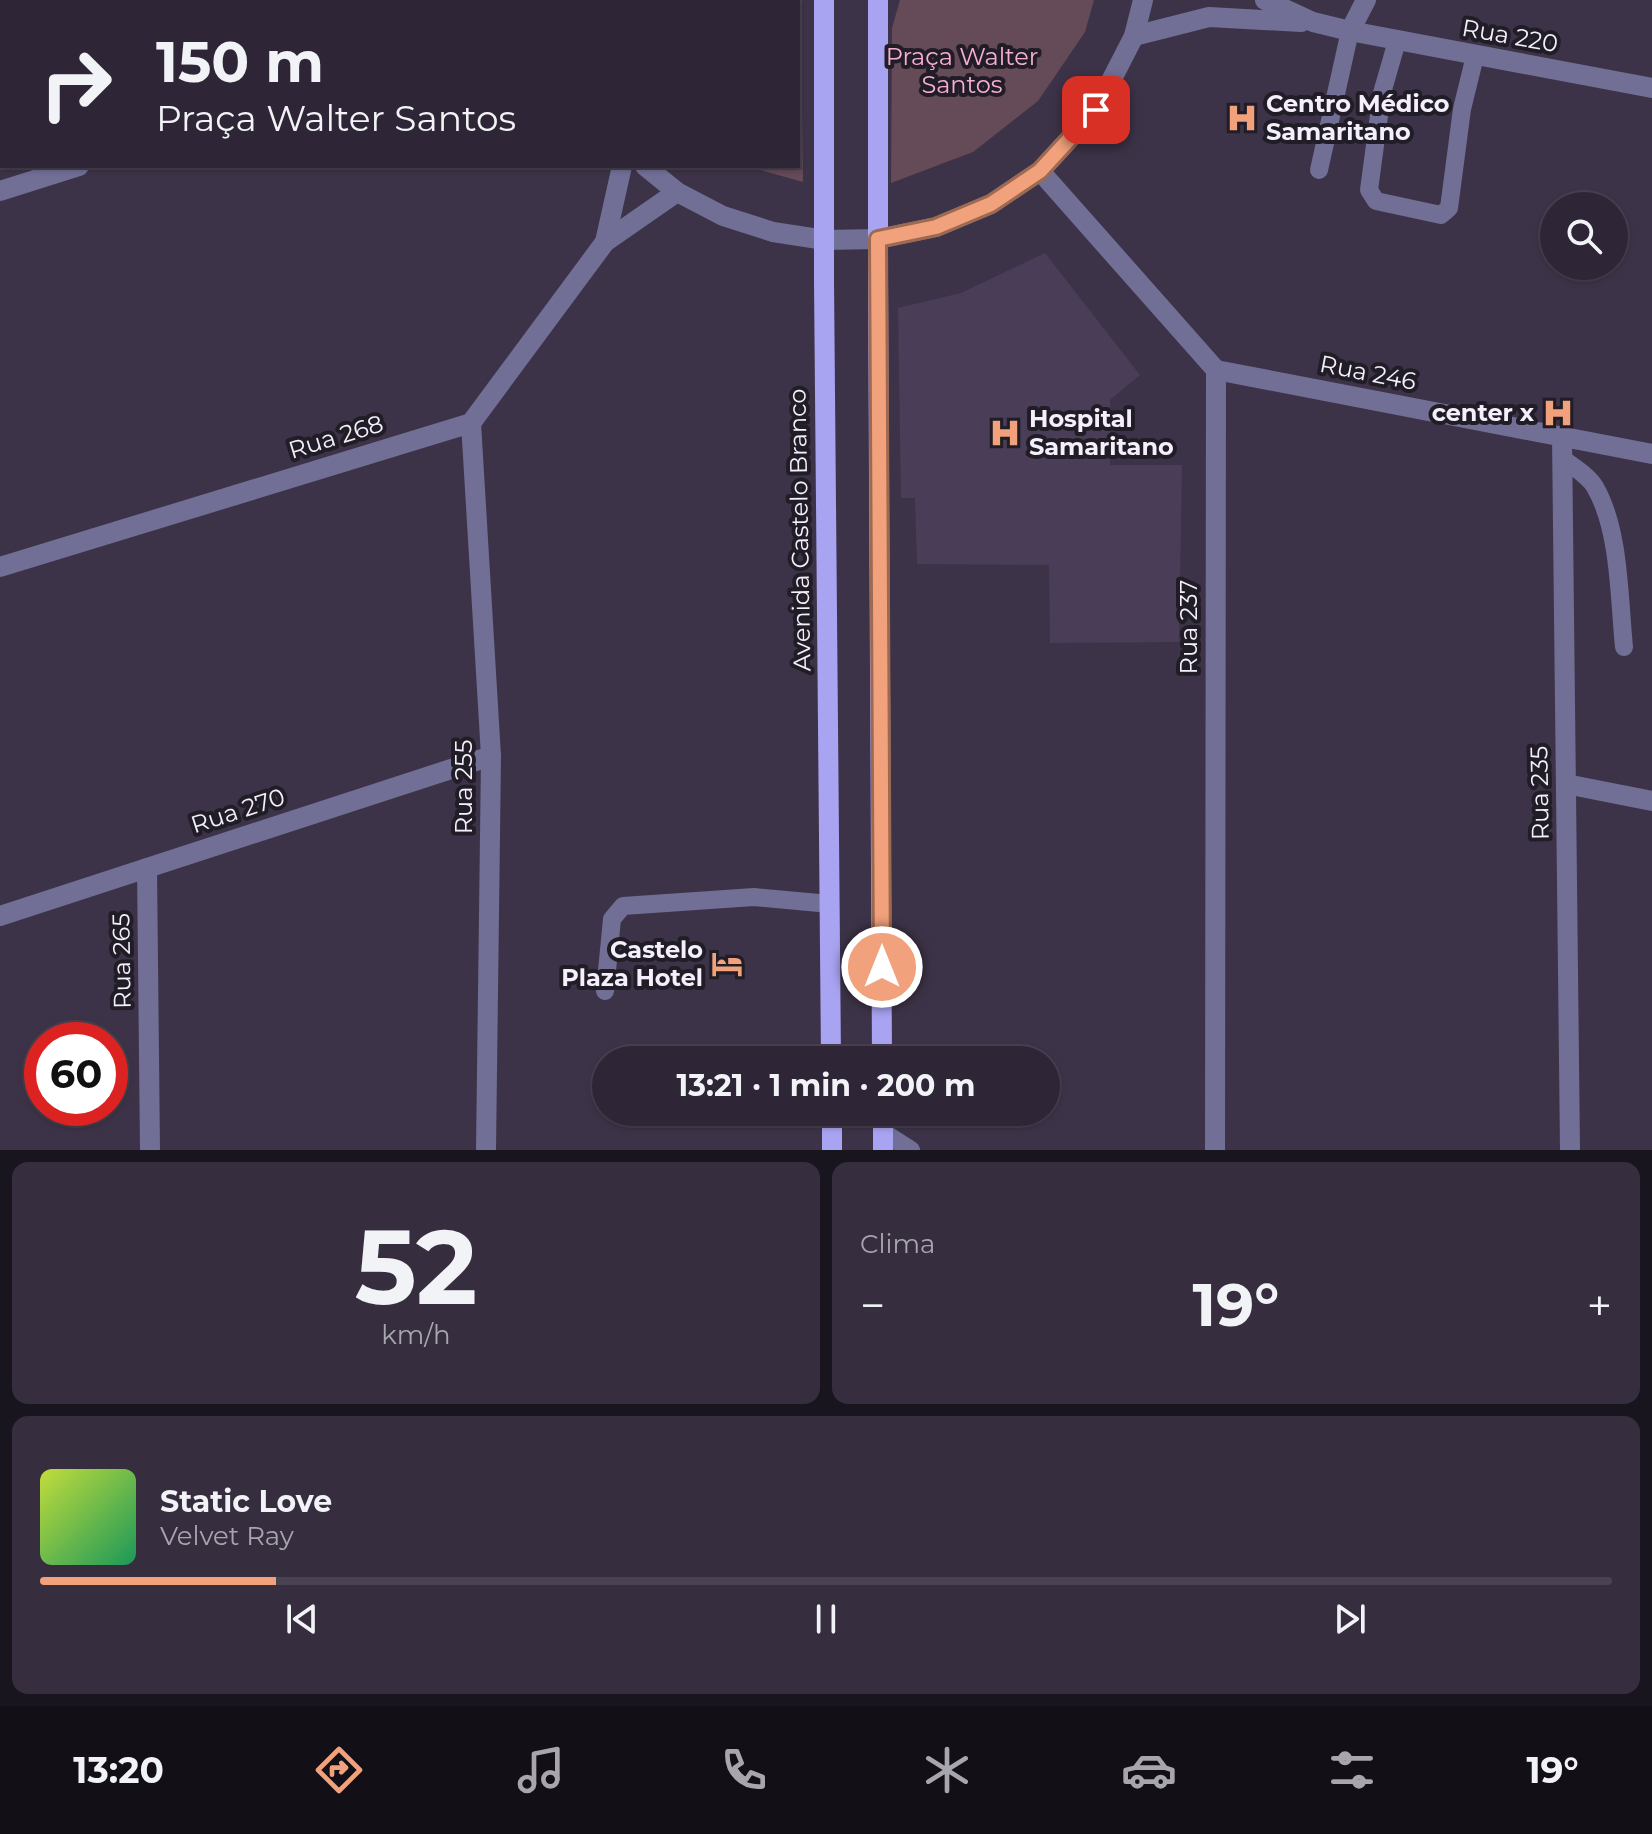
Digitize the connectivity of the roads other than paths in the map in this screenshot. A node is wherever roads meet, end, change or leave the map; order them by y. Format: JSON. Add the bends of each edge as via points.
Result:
{"nodes":[{"id":1,"x":824,"y":0,"type":"edge"},
{"id":2,"x":878,"y":0,"type":"edge"},
{"id":3,"x":1143,"y":0,"type":"edge"},
{"id":4,"x":1265,"y":0,"type":"edge"},
{"id":5,"x":1366,"y":0,"type":"edge"},
{"id":6,"x":1313,"y":22,"type":"junction"},
{"id":7,"x":1350,"y":31,"type":"junction"},
{"id":8,"x":1134,"y":36,"type":"junction"},
{"id":9,"x":1397,"y":41,"type":"junction"},
{"id":10,"x":1475,"y":56,"type":"junction"},
{"id":11,"x":1652,"y":88,"type":"edge"},
{"id":12,"x":73,"y":168,"type":"edge"},
{"id":13,"x":622,"y":168,"type":"edge"},
{"id":14,"x":647,"y":168,"type":"edge"},
{"id":15,"x":1319,"y":170,"type":"dead end"},
{"id":16,"x":1040,"y":171,"type":"junction"},
{"id":17,"x":0,"y":191,"type":"edge"},
{"id":18,"x":677,"y":192,"type":"junction"},
{"id":19,"x":878,"y":239,"type":"junction"},
{"id":20,"x":825,"y":240,"type":"junction"},
{"id":21,"x":605,"y":242,"type":"junction"},
{"id":22,"x":1216,"y":370,"type":"junction"},
{"id":23,"x":471,"y":423,"type":"junction"},
{"id":24,"x":1562,"y":436,"type":"junction"},
{"id":25,"x":1652,"y":454,"type":"edge"},
{"id":26,"x":1562,"y":458,"type":"junction"},
{"id":27,"x":0,"y":567,"type":"edge"},
{"id":28,"x":1624,"y":647,"type":"dead end"},
{"id":29,"x":491,"y":756,"type":"junction"},
{"id":30,"x":1566,"y":784,"type":"junction"},
{"id":31,"x":1652,"y":801,"type":"edge"},
{"id":32,"x":147,"y":868,"type":"junction"},
{"id":33,"x":830,"y":904,"type":"junction"},
{"id":34,"x":0,"y":916,"type":"edge"},
{"id":35,"x":605,"y":991,"type":"dead end"},
{"id":36,"x":831,"y":1046,"type":"edge"},
{"id":37,"x":882,"y":1046,"type":"edge"},
{"id":38,"x":832,"y":1126,"type":"edge"},
{"id":39,"x":883,"y":1131,"type":"edge"},
{"id":40,"x":150,"y":1150,"type":"edge"},
{"id":41,"x":486,"y":1150,"type":"edge"},
{"id":42,"x":832,"y":1150,"type":"edge"},
{"id":43,"x":911,"y":1150,"type":"edge"},
{"id":44,"x":1215,"y":1150,"type":"edge"},
{"id":45,"x":1570,"y":1150,"type":"edge"}],
"edges":[{"from":1,"to":20,"type":"main road","name":"Avenida Castelo Branco"},
{"from":2,"to":19,"type":"main road"},
{"from":3,"to":8,"type":"street"},
{"from":4,"to":6,"type":"street","name":"Rua 220"},
{"from":5,"to":7,"type":"street"},
{"from":6,"to":7,"type":"street","name":"Rua 220"},
{"from":6,"to":8,"type":"street","name":"Rua 220","via":[[1209,17]]},
{"from":7,"to":9,"type":"street","name":"Rua 220"},
{"from":7,"to":15,"type":"lane"},
{"from":8,"to":16,"type":"street","via":[[1096,110]]},
{"from":9,"to":10,"type":"street","name":"Rua 220"},
{"from":9,"to":10,"type":"lane","via":[[1382,93],[1369,190],[1376,201],[1441,215],[1449,208]]},
{"from":10,"to":11,"type":"street","name":"Rua 220"},
{"from":12,"to":17,"type":"street"},
{"from":13,"to":21,"type":"street"},
{"from":14,"to":18,"type":"street"},
{"from":16,"to":19,"type":"street","via":[[991,204],[936,227]]},
{"from":16,"to":22,"type":"street"},
{"from":18,"to":20,"type":"street","via":[[723,216],[773,232]]},
{"from":18,"to":21,"type":"street"},
{"from":19,"to":20,"type":"street"},
{"from":19,"to":37,"type":"main road"},
{"from":20,"to":33,"type":"main road","name":"Avenida Castelo Branco"},
{"from":21,"to":23,"type":"street"},
{"from":22,"to":24,"type":"street","name":"Rua 246"},
{"from":22,"to":44,"type":"street","name":"Rua 237"},
{"from":23,"to":27,"type":"street","name":"Rua 268"},
{"from":23,"to":29,"type":"street","name":"Rua 255"},
{"from":24,"to":25,"type":"street","name":"Rua 246"},
{"from":24,"to":26,"type":"street","name":"Rua 235"},
{"from":26,"to":28,"type":"lane","via":[[1595,486],[1613,531]]},
{"from":26,"to":30,"type":"street","name":"Rua 235"},
{"from":29,"to":32,"type":"street","name":"Rua 270"},
{"from":29,"to":41,"type":"street","name":"Rua 255"},
{"from":30,"to":31,"type":"street"},
{"from":30,"to":45,"type":"street","name":"Rua 235"},
{"from":32,"to":34,"type":"street","name":"Rua 270"},
{"from":32,"to":40,"type":"street","name":"Rua 265"},
{"from":33,"to":35,"type":"lane","via":[[754,897],[623,906],[612,919]]},
{"from":33,"to":36,"type":"main road","name":"Avenida Castelo Branco"},
{"from":38,"to":42,"type":"main road"},
{"from":39,"to":43,"type":"lane"}]}
